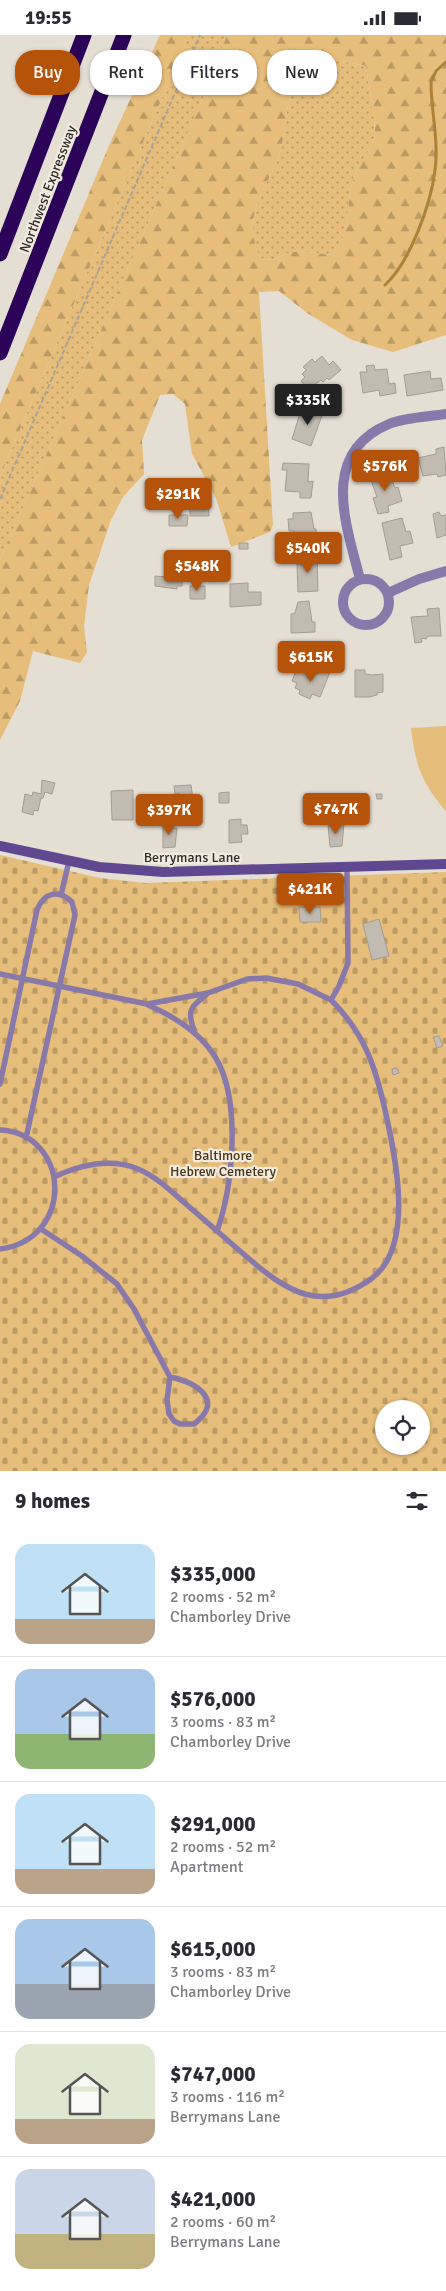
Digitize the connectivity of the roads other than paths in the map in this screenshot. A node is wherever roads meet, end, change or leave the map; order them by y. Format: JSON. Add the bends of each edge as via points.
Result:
{"nodes":[{"id":1,"x":84,"y":35,"type":"edge"},
{"id":2,"x":124,"y":35,"type":"edge"},
{"id":3,"x":0,"y":254,"type":"edge"},
{"id":4,"x":0,"y":353,"type":"edge"},
{"id":5,"x":446,"y":414,"type":"edge"},
{"id":6,"x":446,"y":571,"type":"edge"},
{"id":7,"x":360,"y":579,"type":"junction"},
{"id":8,"x":388,"y":593,"type":"junction"},
{"id":9,"x":0,"y":846,"type":"edge"},
{"id":10,"x":68,"y":861,"type":"junction"},
{"id":11,"x":446,"y":864,"type":"edge"},
{"id":12,"x":347,"y":867,"type":"junction"},
{"id":13,"x":61,"y":895,"type":"junction"},
{"id":14,"x":0,"y":974,"type":"edge"},
{"id":15,"x":23,"y":979,"type":"junction"},
{"id":16,"x":60,"y":987,"type":"junction"},
{"id":17,"x":208,"y":993,"type":"junction"},
{"id":18,"x":331,"y":1000,"type":"junction"},
{"id":19,"x":147,"y":1004,"type":"junction"},
{"id":20,"x":195,"y":1032,"type":"junction"},
{"id":21,"x":0,"y":1084,"type":"edge"},
{"id":22,"x":0,"y":1130,"type":"edge"},
{"id":23,"x":26,"y":1138,"type":"junction"},
{"id":24,"x":54,"y":1177,"type":"junction"},
{"id":25,"x":41,"y":1229,"type":"junction"},
{"id":26,"x":217,"y":1231,"type":"junction"},
{"id":27,"x":0,"y":1249,"type":"edge"},
{"id":28,"x":170,"y":1377,"type":"junction"}],
"edges":[{"from":1,"to":3,"type":"highway","name":"Northwest Expressway"},
{"from":2,"to":4,"type":"highway","name":"Northwest Expressway"},
{"from":5,"to":7,"type":"street","via":[[391,423],[370,436],[352,455],[343,480],[342,501]]},
{"from":6,"to":8,"type":"street"},
{"from":7,"to":8,"type":"street","via":[[378,581]]},
{"from":7,"to":8,"type":"street","via":[[347,587],[342,603],[346,615],[357,624],[371,625],[384,617],[389,603]]},
{"from":9,"to":10,"type":"street","name":"Berrymans Lane"},
{"from":10,"to":12,"type":"street","name":"Berrymans Lane","via":[[126,871],[162,873]]},
{"from":10,"to":13,"type":"lane"},
{"from":11,"to":12,"type":"street","name":"Berrymans Lane"},
{"from":12,"to":18,"type":"lane","via":[[348,963]]},
{"from":13,"to":15,"type":"lane","via":[[47,895],[39,905]]},
{"from":13,"to":16,"type":"lane","via":[[67,897],[75,909]]},
{"from":14,"to":15,"type":"lane"},
{"from":15,"to":16,"type":"lane"},
{"from":15,"to":21,"type":"lane"},
{"from":16,"to":19,"type":"lane"},
{"from":16,"to":23,"type":"lane"},
{"from":17,"to":18,"type":"lane","via":[[247,979],[266,978],[298,984]]},
{"from":17,"to":19,"type":"lane"},
{"from":17,"to":20,"type":"lane","via":[[190,1011]]},
{"from":18,"to":26,"type":"lane","via":[[349,1019],[366,1046],[382,1098],[397,1186],[398,1219],[392,1250],[374,1276],[360,1286],[343,1294],[313,1296],[291,1290],[270,1277]]},
{"from":19,"to":20,"type":"lane"},
{"from":20,"to":26,"type":"lane","via":[[216,1056],[223,1071],[233,1118],[229,1183],[225,1210]]},
{"from":22,"to":23,"type":"lane"},
{"from":23,"to":24,"type":"lane","via":[[44,1155]]},
{"from":24,"to":25,"type":"lane","via":[[53,1207]]},
{"from":24,"to":26,"type":"lane","via":[[90,1165],[121,1164],[138,1169],[152,1176]]},
{"from":25,"to":27,"type":"lane","via":[[24,1243]]},
{"from":25,"to":28,"type":"lane","via":[[90,1261],[117,1284]]},
{"from":28,"to":28,"type":"lane","via":[[166,1400],[169,1415],[180,1424],[194,1424],[206,1409],[206,1397],[198,1386]]}]}
